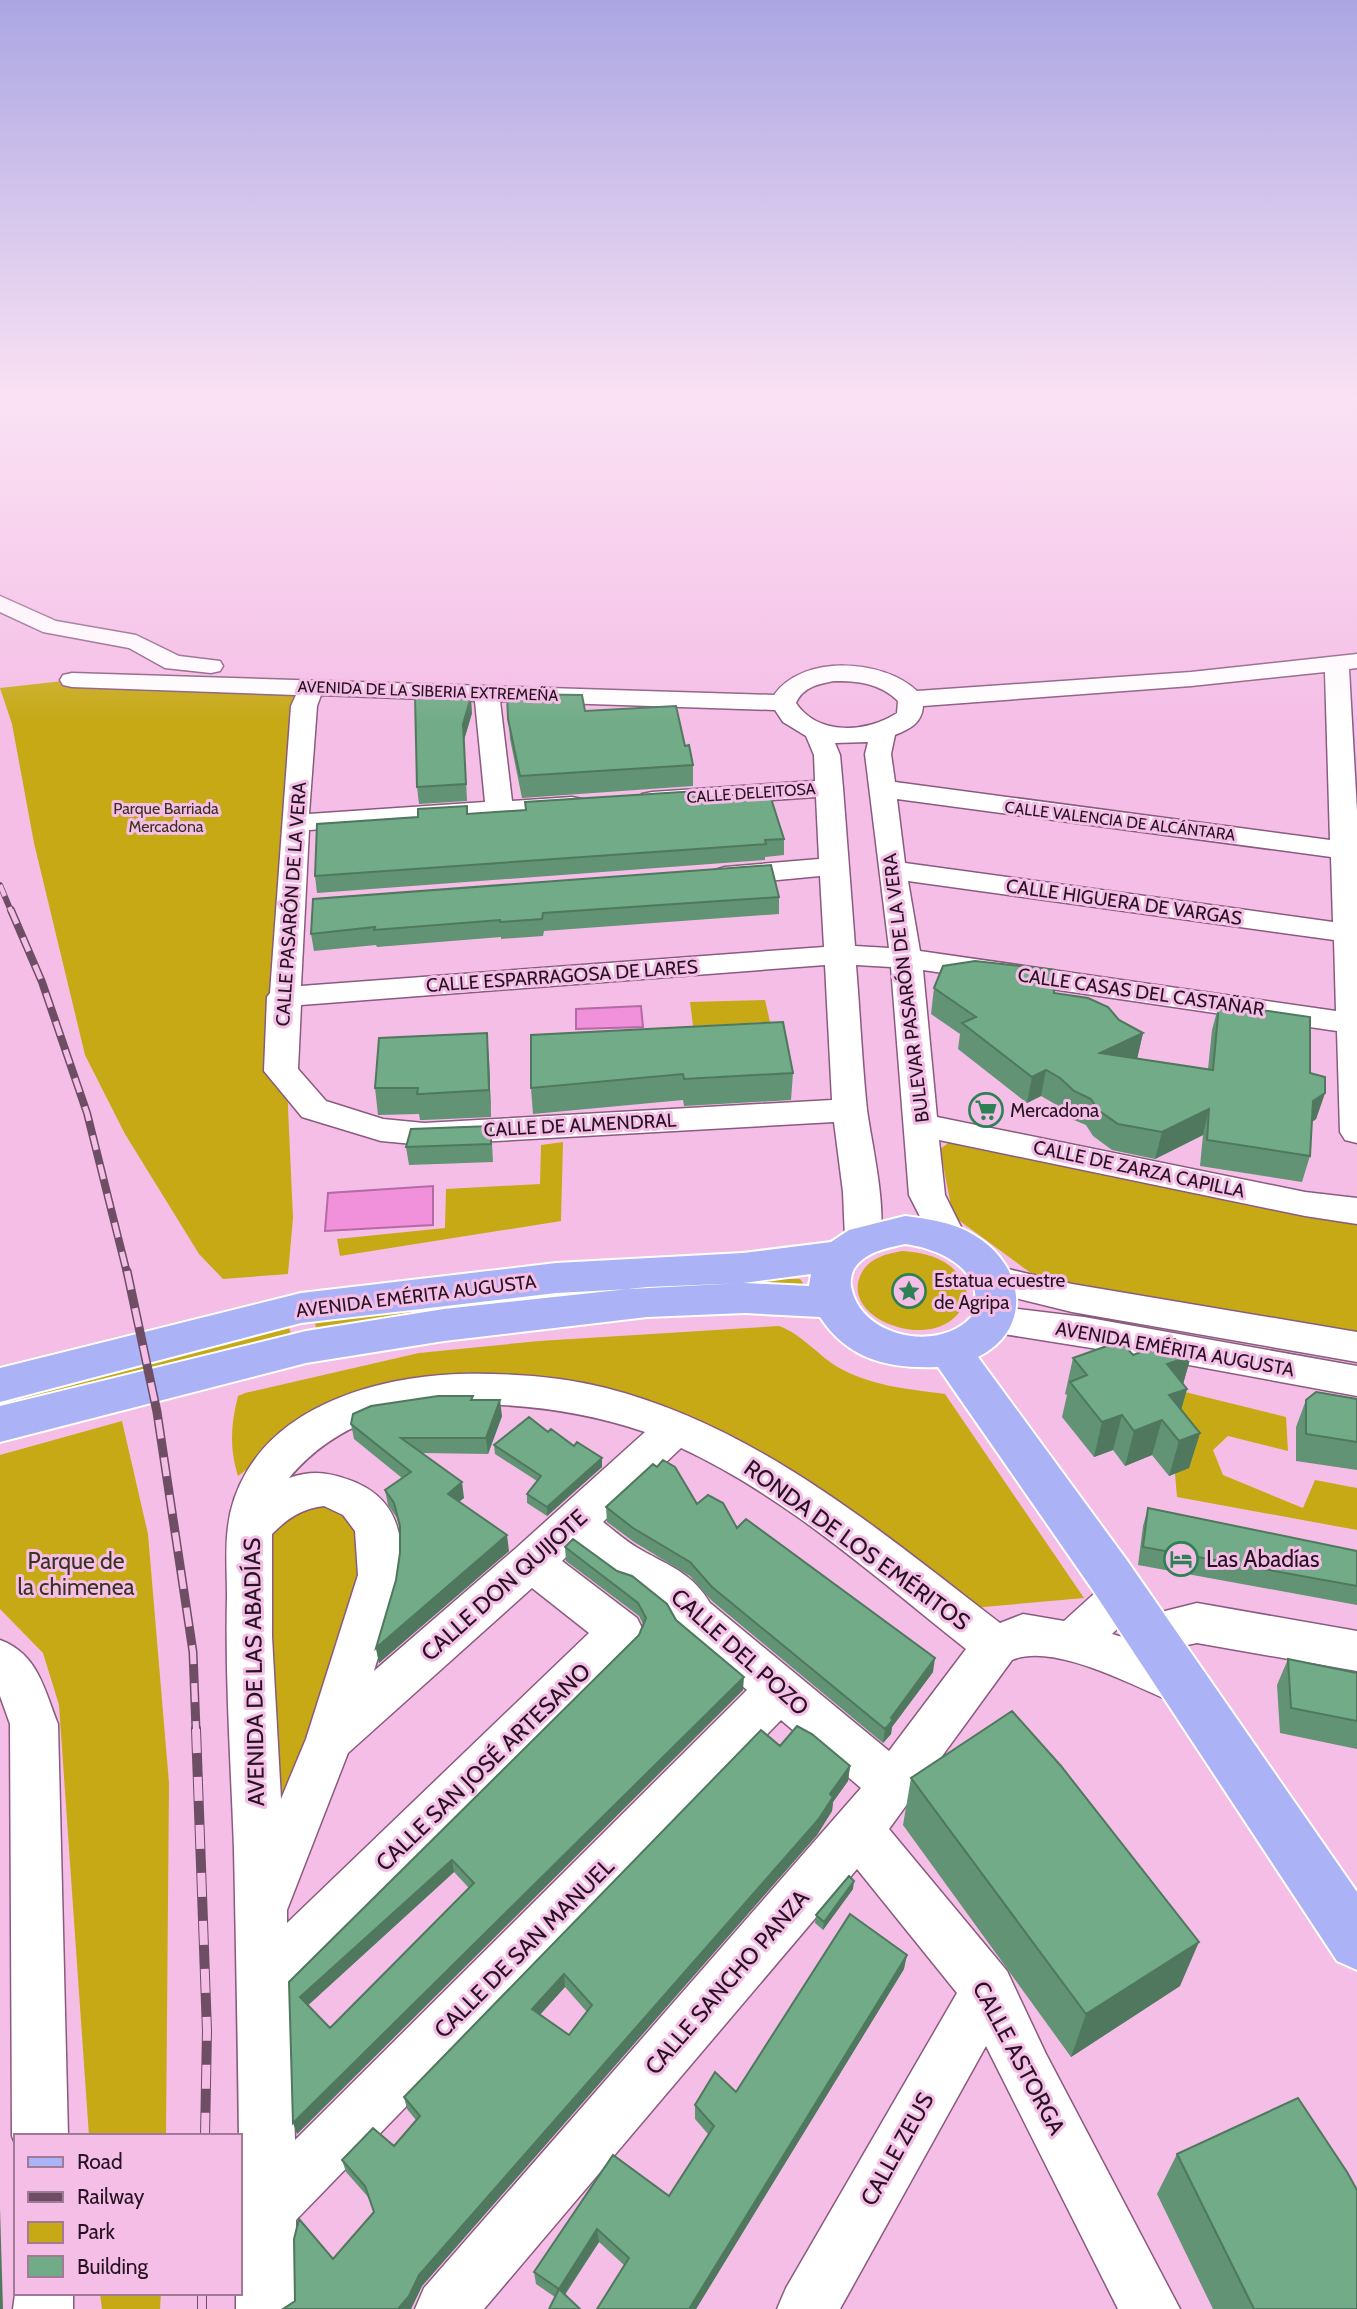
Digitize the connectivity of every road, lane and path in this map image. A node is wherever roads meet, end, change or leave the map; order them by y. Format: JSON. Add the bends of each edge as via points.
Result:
{"nodes":[{"id":1,"x":0,"y":603,"type":"edge"},
{"id":2,"x":1347,"y":663,"type":"edge"},
{"id":3,"x":72,"y":680,"type":"dead end"},
{"id":4,"x":270,"y":686,"type":"junction"},
{"id":5,"x":311,"y":688,"type":"junction"},
{"id":6,"x":487,"y":693,"type":"junction"},
{"id":7,"x":911,"y":699,"type":"junction"},
{"id":8,"x":783,"y":703,"type":"junction"},
{"id":9,"x":817,"y":731,"type":"junction"},
{"id":10,"x":883,"y":732,"type":"junction"},
{"id":11,"x":1349,"y":734,"type":"edge"},
{"id":12,"x":830,"y":788,"type":"junction"},
{"id":13,"x":883,"y":789,"type":"junction"},
{"id":14,"x":624,"y":802,"type":"edge"},
{"id":15,"x":596,"y":803,"type":"edge"},
{"id":16,"x":499,"y":810,"type":"junction"},
{"id":17,"x":295,"y":823,"type":"junction"},
{"id":18,"x":1351,"y":851,"type":"edge"},
{"id":19,"x":836,"y":866,"type":"junction"},
{"id":20,"x":892,"y":870,"type":"junction"},
{"id":21,"x":692,"y":878,"type":"edge"},
{"id":22,"x":321,"y":904,"type":"edge"},
{"id":23,"x":289,"y":906,"type":"junction"},
{"id":24,"x":1353,"y":934,"type":"edge"},
{"id":25,"x":842,"y":955,"type":"junction"},
{"id":26,"x":906,"y":958,"type":"junction"},
{"id":27,"x":284,"y":998,"type":"junction"},
{"id":28,"x":1354,"y":1023,"type":"edge"},
{"id":29,"x":314,"y":1110,"type":"joint"},
{"id":30,"x":849,"y":1110,"type":"junction"},
{"id":31,"x":923,"y":1125,"type":"junction"},
{"id":32,"x":1357,"y":1132,"type":"edge"},
{"id":33,"x":1357,"y":1211,"type":"edge"},
{"id":34,"x":949,"y":1239,"type":"junction"},
{"id":35,"x":851,"y":1247,"type":"junction"},
{"id":36,"x":995,"y":1280,"type":"junction"},
{"id":37,"x":831,"y":1302,"type":"junction"},
{"id":38,"x":992,"y":1320,"type":"junction"},
{"id":39,"x":1357,"y":1347,"type":"edge"},
{"id":40,"x":949,"y":1350,"type":"junction"},
{"id":41,"x":1357,"y":1381,"type":"edge"},
{"id":42,"x":0,"y":1385,"type":"edge"},
{"id":43,"x":0,"y":1424,"type":"edge"},
{"id":44,"x":676,"y":1429,"type":"junction"},
{"id":45,"x":249,"y":1528,"type":"junction"},
{"id":46,"x":582,"y":1530,"type":"dead end"},
{"id":47,"x":531,"y":1562,"type":"junction"},
{"id":48,"x":1136,"y":1614,"type":"junction"},
{"id":49,"x":1072,"y":1642,"type":"junction"},
{"id":50,"x":996,"y":1646,"type":"junction"},
{"id":51,"x":1357,"y":1651,"type":"edge"},
{"id":52,"x":0,"y":1660,"type":"edge"},
{"id":53,"x":1184,"y":1685,"type":"junction"},
{"id":54,"x":780,"y":1689,"type":"junction"},
{"id":55,"x":330,"y":1739,"type":"junction"},
{"id":56,"x":877,"y":1805,"type":"junction"},
{"id":57,"x":261,"y":1911,"type":"junction"},
{"id":58,"x":1357,"y":1941,"type":"edge"},
{"id":59,"x":263,"y":1983,"type":"junction"},
{"id":60,"x":988,"y":1990,"type":"junction"},
{"id":61,"x":40,"y":2134,"type":"edge"},
{"id":62,"x":268,"y":2207,"type":"junction"},
{"id":63,"x":266,"y":2309,"type":"edge"},
{"id":64,"x":445,"y":2309,"type":"edge"},
{"id":65,"x":807,"y":2309,"type":"edge"},
{"id":66,"x":1150,"y":2309,"type":"edge"}],
"edges":[{"from":1,"to":4,"type":"street","via":[[51,627],[136,642],[174,663],[260,670],[271,674]]},
{"from":2,"to":7,"type":"street"},
{"from":2,"to":11,"type":"street"},
{"from":3,"to":4,"type":"street","name":"AVENIDA DE LA SIBERIA EXTREMEÑA"},
{"from":4,"to":5,"type":"street","name":"AVENIDA DE LA SIBERIA EXTREMEÑA"},
{"from":5,"to":6,"type":"street","name":"AVENIDA DE LA SIBERIA EXTREMEÑA"},
{"from":5,"to":17,"type":"street","name":"CALLE PASARÓN DE LA VERA","via":[[304,706]]},
{"from":6,"to":8,"type":"street","name":"AVENIDA DE LA SIBERIA EXTREMEÑA"},
{"from":6,"to":16,"type":"street"},
{"from":7,"to":8,"type":"street","via":[[887,681],[834,674],[798,684],[787,692]]},
{"from":7,"to":10,"type":"street","via":[[910,716]]},
{"from":8,"to":9,"type":"street","via":[[788,714]]},
{"from":9,"to":10,"type":"street","via":[[839,735]]},
{"from":9,"to":12,"type":"street","via":[[827,755]]},
{"from":10,"to":13,"type":"street","name":"BULEVAR PASARÓN DE LA VERA","via":[[878,754]]},
{"from":11,"to":18,"type":"street"},
{"from":12,"to":14,"type":"street","name":"CALLE DELEITOSA"},
{"from":12,"to":19,"type":"street"},
{"from":13,"to":18,"type":"street","name":"CALLE VALENCIA DE ALCÁNTARA"},
{"from":13,"to":20,"type":"street","name":"BULEVAR PASARÓN DE LA VERA"},
{"from":15,"to":16,"type":"street"},
{"from":16,"to":17,"type":"street"},
{"from":17,"to":23,"type":"street","name":"CALLE PASARÓN DE LA VERA"},
{"from":18,"to":24,"type":"street"},
{"from":19,"to":21,"type":"street"},
{"from":19,"to":25,"type":"street"},
{"from":20,"to":24,"type":"street","name":"CALLE HIGUERA DE VARGAS"},
{"from":20,"to":26,"type":"street","name":"BULEVAR PASARÓN DE LA VERA"},
{"from":22,"to":23,"type":"street"},
{"from":23,"to":27,"type":"street","name":"CALLE PASARÓN DE LA VERA"},
{"from":24,"to":28,"type":"street"},
{"from":25,"to":26,"type":"street","name":"CALLE CASAS DEL CASTAÑAR"},
{"from":25,"to":27,"type":"street","name":"CALLE ESPARRAGOSA DE LARES"},
{"from":25,"to":30,"type":"street"},
{"from":26,"to":28,"type":"street","name":"CALLE CASAS DEL CASTAÑAR"},
{"from":26,"to":31,"type":"street","name":"BULEVAR PASARÓN DE LA VERA"},
{"from":27,"to":29,"type":"street","name":"CALLE PASARÓN DE LA VERA","via":[[281,1071]]},
{"from":28,"to":32,"type":"street"},
{"from":29,"to":30,"type":"street","name":"CALLE DE ALMENDRAL","via":[[381,1130],[424,1134]]},
{"from":30,"to":35,"type":"street","via":[[861,1192]]},
{"from":31,"to":33,"type":"street","name":"CALLE DE ZARZA CAPILLA"},
{"from":31,"to":34,"type":"street","name":"BULEVAR PASARÓN DE LA VERA","via":[[927,1195]]},
{"from":34,"to":35,"type":"main road","via":[[905,1230],[883,1233]]},
{"from":34,"to":36,"type":"main road","via":[[977,1256]]},
{"from":35,"to":37,"type":"main road","via":[[829,1278]]},
{"from":35,"to":42,"type":"main road","name":"AVENIDA EMÉRITA AUGUSTA","via":[[743,1268],[543,1280],[301,1308]]},
{"from":36,"to":38,"type":"main road","via":[[998,1301]]},
{"from":36,"to":39,"type":"street","name":"AVENIDA EMÉRITA AUGUSTA","via":[[1072,1298]]},
{"from":37,"to":40,"type":"main road","via":[[848,1326],[876,1345],[925,1354]]},
{"from":37,"to":43,"type":"main road","name":"AVENIDA EMÉRITA AUGUSTA","via":[[745,1298],[647,1303],[444,1325],[306,1348]]},
{"from":38,"to":40,"type":"main road","via":[[982,1333]]},
{"from":38,"to":41,"type":"street","name":"AVENIDA EMÉRITA AUGUSTA","via":[[1067,1328]]},
{"from":40,"to":48,"type":"main road"},
{"from":44,"to":45,"type":"street","name":"RONDA DE LOS EMÉRITOS","via":[[610,1404],[523,1389],[406,1394],[358,1406],[310,1432],[257,1492]]},
{"from":44,"to":47,"type":"street","name":"CALLE DON QUIJOTE"},
{"from":44,"to":50,"type":"street","name":"RONDA DE LOS EMÉRITOS","via":[[771,1477]]},
{"from":45,"to":55,"type":"street","name":"AVENIDA DE LAS ABADÍAS","via":[[298,1492],[327,1489],[358,1503],[376,1526],[380,1575]]},
{"from":45,"to":57,"type":"street","name":"AVENIDA DE LAS ABADÍAS"},
{"from":46,"to":54,"type":"street","name":"CALLE DEL POZO","via":[[685,1601],[694,1617]]},
{"from":47,"to":55,"type":"street","name":"CALLE DON QUIJOTE"},
{"from":47,"to":59,"type":"street","name":"CALLE SAN JOSÉ ARTESANO","via":[[621,1632]]},
{"from":48,"to":49,"type":"street"},
{"from":48,"to":51,"type":"street"},
{"from":48,"to":53,"type":"main road"},
{"from":49,"to":50,"type":"street","via":[[1023,1634]]},
{"from":49,"to":53,"type":"street","via":[[1122,1657]]},
{"from":50,"to":56,"type":"street","name":"CALLE SANCHO PANZA"},
{"from":52,"to":61,"type":"street","via":[[16,1677],[34,1724]]},
{"from":53,"to":58,"type":"main road"},
{"from":54,"to":56,"type":"street","name":"CALLE DEL POZO"},
{"from":54,"to":62,"type":"street","name":"CALLE DE SAN MANUEL"},
{"from":55,"to":57,"type":"street","name":"AVENIDA DE LAS ABADÍAS"},
{"from":56,"to":60,"type":"street","name":"CALLE ASTORGA","via":[[871,1847]]},
{"from":56,"to":64,"type":"street","name":"CALLE SANCHO PANZA"},
{"from":57,"to":59,"type":"street","name":"AVENIDA DE LAS ABADÍAS"},
{"from":59,"to":62,"type":"street","name":"AVENIDA DE LAS ABADÍAS"},
{"from":60,"to":65,"type":"street","name":"CALLE ZEUS"},
{"from":60,"to":66,"type":"street","name":"CALLE ASTORGA"},
{"from":62,"to":63,"type":"street","name":"AVENIDA DE LAS ABADÍAS"}]}
